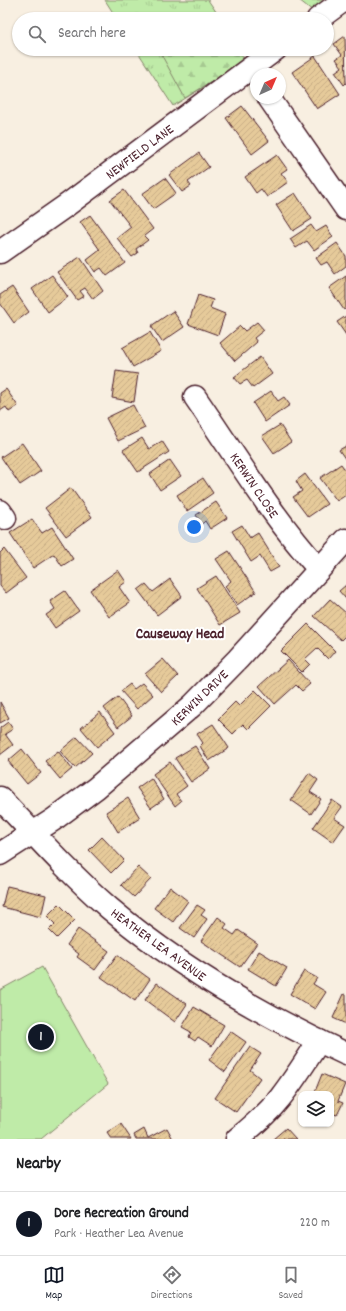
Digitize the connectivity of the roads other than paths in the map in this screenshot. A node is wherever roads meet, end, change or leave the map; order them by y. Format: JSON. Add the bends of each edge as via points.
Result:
{"nodes":[{"id":1,"x":344,"y":0,"type":"edge"},
{"id":2,"x":328,"y":12,"type":"edge"},
{"id":3,"x":270,"y":56,"type":"edge"},
{"id":4,"x":259,"y":68,"type":"edge"},
{"id":5,"x":250,"y":76,"type":"edge"},
{"id":6,"x":273,"y":104,"type":"edge"},
{"id":7,"x":346,"y":209,"type":"edge"},
{"id":8,"x":0,"y":252,"type":"edge"},
{"id":9,"x":195,"y":397,"type":"dead end"},
{"id":10,"x":346,"y":540,"type":"edge"},
{"id":11,"x":319,"y":569,"type":"junction"},
{"id":12,"x":0,"y":798,"type":"edge"},
{"id":13,"x":33,"y":834,"type":"junction"},
{"id":14,"x":0,"y":854,"type":"edge"},
{"id":15,"x":319,"y":1041,"type":"junction"},
{"id":16,"x":346,"y":1054,"type":"edge"},
{"id":17,"x":237,"y":1139,"type":"edge"}],
"edges":[{"from":1,"to":2,"type":"street"},
{"from":3,"to":4,"type":"street","name":"NEWFIELD LANE"},
{"from":5,"to":8,"type":"street","name":"NEWFIELD LANE"},
{"from":6,"to":7,"type":"street"},
{"from":9,"to":11,"type":"street","name":"KERWIN CLOSE","via":[[282,525]]},
{"from":10,"to":11,"type":"street","name":"KERWIN DRIVE"},
{"from":11,"to":13,"type":"street","name":"KERWIN DRIVE","via":[[193,705],[96,788]]},
{"from":12,"to":13,"type":"street","name":"HEATHER LEA AVENUE"},
{"from":13,"to":14,"type":"street","name":"KERWIN DRIVE"},
{"from":13,"to":15,"type":"street","name":"HEATHER LEA AVENUE","via":[[108,907],[158,945],[238,998]]},
{"from":15,"to":16,"type":"street","name":"HEATHER LEA AVENUE"},
{"from":15,"to":17,"type":"street","via":[[279,1099]]}]}
